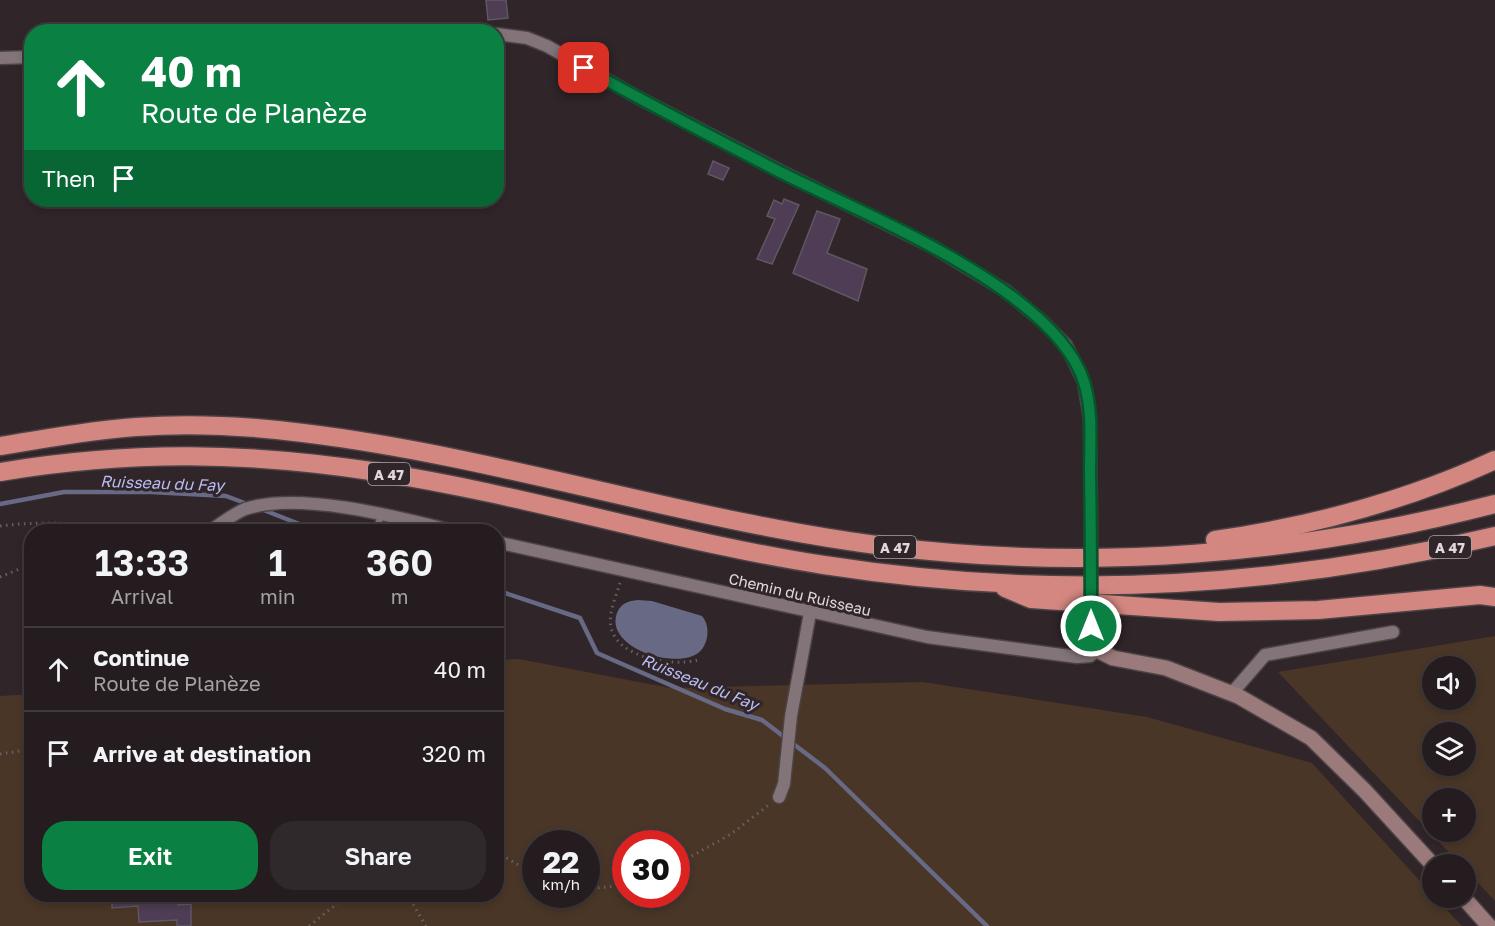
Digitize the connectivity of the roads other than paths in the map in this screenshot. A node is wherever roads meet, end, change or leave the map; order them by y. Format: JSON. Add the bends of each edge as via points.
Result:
{"nodes":[{"id":1,"x":504,"y":35,"type":"edge"},
{"id":2,"x":24,"y":57,"type":"edge"},
{"id":3,"x":0,"y":58,"type":"edge"},
{"id":4,"x":0,"y":446,"type":"edge"},
{"id":5,"x":1495,"y":460,"type":"edge"},
{"id":6,"x":0,"y":472,"type":"edge"},
{"id":7,"x":1495,"y":504,"type":"edge"},
{"id":8,"x":381,"y":515,"type":"junction"},
{"id":9,"x":229,"y":524,"type":"edge"},
{"id":10,"x":378,"y":524,"type":"edge"},
{"id":11,"x":422,"y":524,"type":"edge"},
{"id":12,"x":1495,"y":536,"type":"edge"},
{"id":13,"x":504,"y":544,"type":"edge"},
{"id":14,"x":1166,"y":555,"type":"junction"},
{"id":15,"x":992,"y":583,"type":"junction"},
{"id":16,"x":1495,"y":597,"type":"edge"},
{"id":17,"x":810,"y":613,"type":"junction"},
{"id":18,"x":1393,"y":632,"type":"dead end"},
{"id":19,"x":1097,"y":650,"type":"junction"},
{"id":20,"x":1232,"y":693,"type":"junction"},
{"id":21,"x":779,"y":797,"type":"road end"},
{"id":22,"x":1423,"y":854,"type":"edge"},
{"id":23,"x":1473,"y":908,"type":"edge"},
{"id":24,"x":1489,"y":926,"type":"edge"}],
"edges":[{"from":1,"to":19,"type":"street","bridge":true,"via":[[547,46],[680,119],[933,248],[1006,291],[1066,345],[1084,382],[1090,419],[1091,636]]},
{"from":2,"to":3,"type":"street"},
{"from":4,"to":14,"type":"highway","number":"A 47","via":[[135,427],[300,432],[425,451],[764,526],[891,547],[1000,556]]},
{"from":5,"to":14,"type":"highway","via":[[1444,483],[1356,511],[1279,531],[1206,541]]},
{"from":6,"to":15,"type":"highway","number":"A 47","via":[[135,456],[230,456],[326,465],[486,493],[771,556],[903,576]]},
{"from":7,"to":14,"type":"highway","number":"A 47","via":[[1337,538]]},
{"from":8,"to":9,"type":"street","via":[[335,507],[263,505],[246,509]]},
{"from":8,"to":10,"type":"lane"},
{"from":8,"to":11,"type":"street"},
{"from":12,"to":15,"type":"highway","number":"A 47","via":[[1404,557],[1247,578],[1160,585]]},
{"from":13,"to":17,"type":"street","name":"Chemin du Ruisseau"},
{"from":15,"to":16,"type":"highway","via":[[1031,599],[1219,612],[1318,610],[1480,595]]},
{"from":17,"to":19,"type":"street","name":"Chemin du Ruisseau","via":[[927,637],[1035,653],[1077,657],[1090,656]]},
{"from":17,"to":21,"type":"street"},
{"from":18,"to":20,"type":"street","via":[[1265,655]]},
{"from":19,"to":20,"type":"street","via":[[1113,658],[1166,668]]},
{"from":20,"to":22,"type":"street","via":[[1311,738]]},
{"from":23,"to":24,"type":"street"}]}
